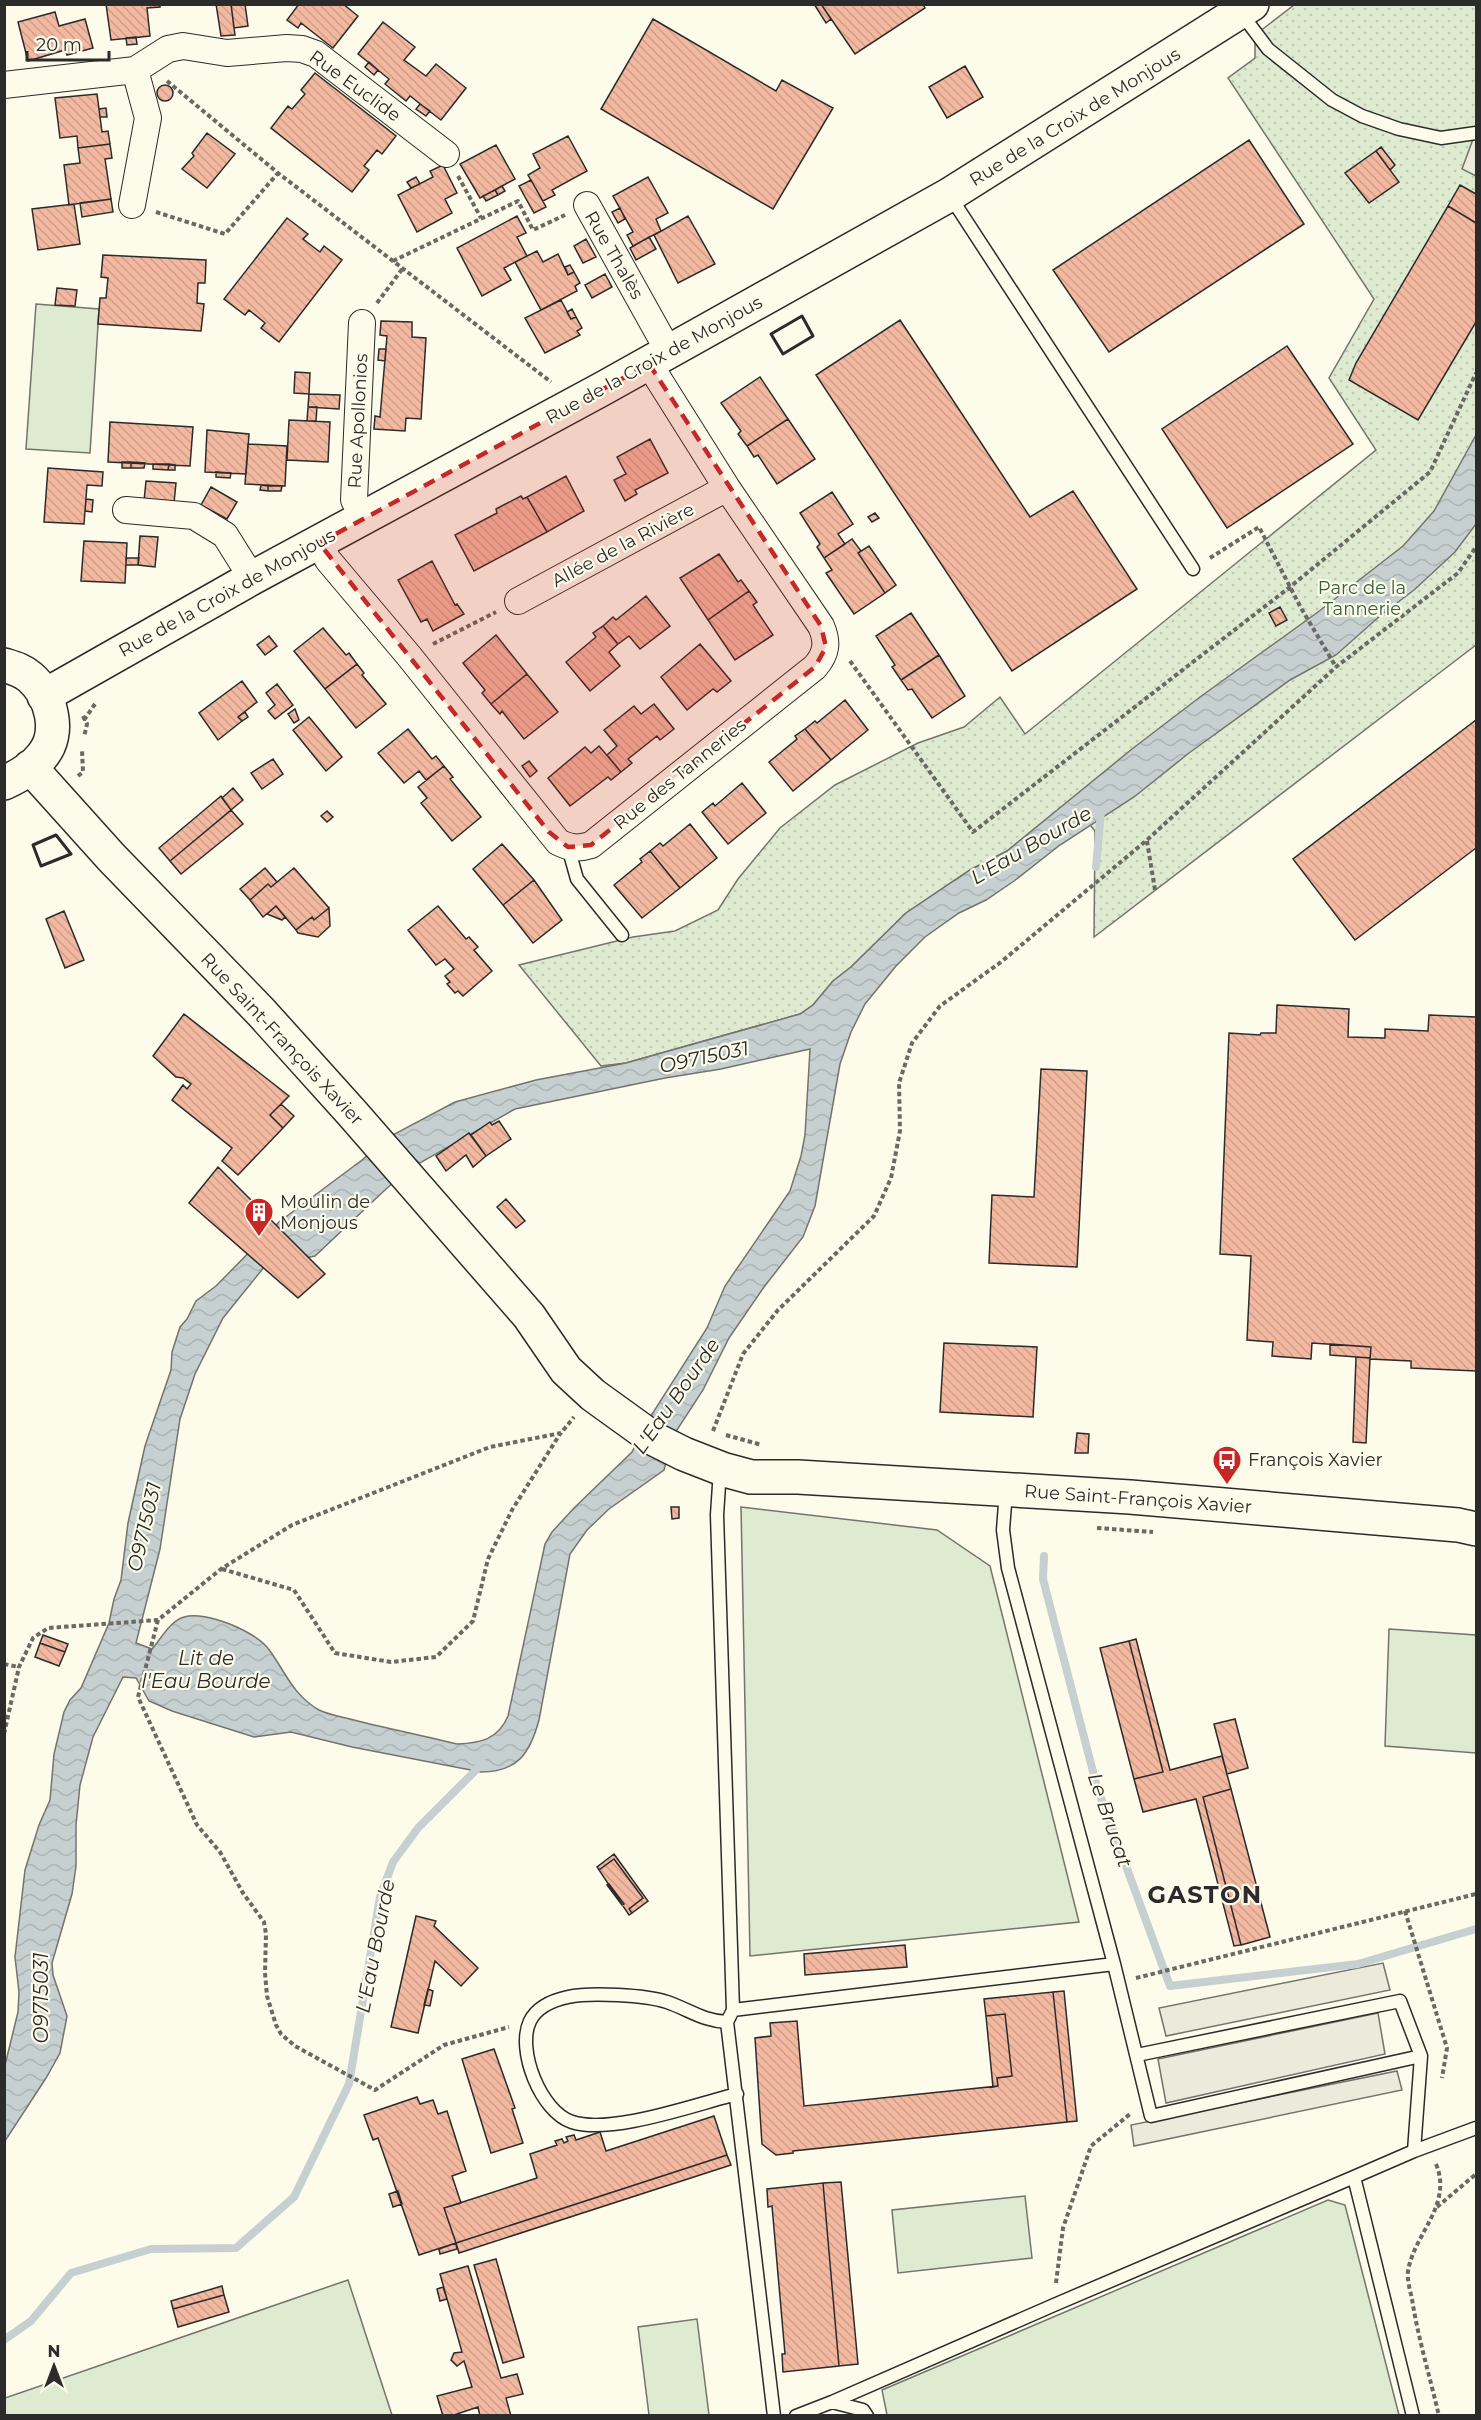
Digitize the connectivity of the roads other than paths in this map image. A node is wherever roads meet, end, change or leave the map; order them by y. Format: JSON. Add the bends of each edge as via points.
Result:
{"nodes":[{"id":1,"x":1246,"y":9,"type":"edge"},
{"id":2,"x":135,"y":70,"type":"junction"},
{"id":3,"x":4,"y":85,"type":"edge"},
{"id":4,"x":1476,"y":133,"type":"edge"},
{"id":5,"x":446,"y":154,"type":"road end"},
{"id":6,"x":950,"y":195,"type":"junction"},
{"id":7,"x":132,"y":205,"type":"road end"},
{"id":8,"x":587,"y":205,"type":"road end"},
{"id":9,"x":362,"y":323,"type":"road end"},
{"id":10,"x":659,"y":358,"type":"junction"},
{"id":11,"x":727,"y":488,"type":"junction"},
{"id":12,"x":126,"y":510,"type":"dead end"},
{"id":13,"x":363,"y":517,"type":"junction"},
{"id":14,"x":319,"y":543,"type":"junction"},
{"id":15,"x":1193,"y":569,"type":"road end"},
{"id":16,"x":252,"y":578,"type":"junction"},
{"id":17,"x":518,"y":601,"type":"road end"},
{"id":18,"x":4,"y":665,"type":"edge"},
{"id":19,"x":45,"y":696,"type":"junction"},
{"id":20,"x":17,"y":775,"type":"edge"},
{"id":21,"x":568,"y":847,"type":"junction"},
{"id":22,"x":622,"y":935,"type":"dead end"},
{"id":23,"x":697,"y":1441,"type":"junction"},
{"id":24,"x":725,"y":1470,"type":"junction"},
{"id":25,"x":798,"y":1476,"type":"junction"},
{"id":26,"x":1006,"y":1490,"type":"junction"},
{"id":27,"x":1476,"y":1529,"type":"edge"},
{"id":28,"x":1114,"y":1964,"type":"junction"},
{"id":29,"x":733,"y":2010,"type":"junction"},
{"id":30,"x":727,"y":2022,"type":"junction"},
{"id":31,"x":1137,"y":2055,"type":"junction"},
{"id":32,"x":1421,"y":2056,"type":"junction"},
{"id":33,"x":737,"y":2094,"type":"junction"},
{"id":34,"x":1476,"y":2128,"type":"edge"},
{"id":35,"x":1414,"y":2151,"type":"junction"},
{"id":36,"x":1354,"y":2177,"type":"junction"},
{"id":37,"x":832,"y":2402,"type":"junction"},
{"id":38,"x":774,"y":2415,"type":"edge"},
{"id":39,"x":796,"y":2415,"type":"edge"},
{"id":40,"x":867,"y":2415,"type":"edge"},
{"id":41,"x":1413,"y":2415,"type":"edge"}],
"edges":[{"from":1,"to":4,"type":"lane","via":[[1268,49],[1332,100],[1399,129],[1441,138]]},
{"from":1,"to":6,"type":"street","name":"Rue de la Croix de Monjous"},
{"from":2,"to":3,"type":"street","name":"Rue Euclide"},
{"from":2,"to":5,"type":"street","name":"Rue Euclide","via":[[168,49],[183,46],[227,53],[302,49],[316,54]]},
{"from":2,"to":7,"type":"street","via":[[148,118]]},
{"from":6,"to":10,"type":"street","name":"Rue de la Croix de Monjous"},
{"from":6,"to":15,"type":"lane"},
{"from":8,"to":10,"type":"street","name":"Rue Thalès"},
{"from":9,"to":13,"type":"street","name":"Rue Apollonios","via":[[354,500]]},
{"from":10,"to":11,"type":"street"},
{"from":10,"to":13,"type":"street","name":"Rue de la Croix de Monjous"},
{"from":11,"to":17,"type":"street","name":"Allée de la Rivière"},
{"from":11,"to":21,"type":"street","name":"Rue des Tanneries","via":[[821,626],[826,647],[816,667],[591,845],[580,849]]},
{"from":12,"to":16,"type":"street","via":[[194,516],[225,535]]},
{"from":13,"to":14,"type":"street","name":"Rue de la Croix de Monjous"},
{"from":14,"to":16,"type":"street","name":"Rue de la Croix de Monjous"},
{"from":14,"to":21,"type":"street","via":[[328,560],[549,832]]},
{"from":16,"to":19,"type":"street","name":"Rue de la Croix de Monjous"},
{"from":18,"to":19,"type":"street","via":[[29,675]]},
{"from":19,"to":20,"type":"street","via":[[53,728],[50,745],[42,757]]},
{"from":20,"to":23,"type":"street","name":"Rue Saint-François Xavier","via":[[111,857],[261,1012],[529,1316],[566,1370],[628,1411],[654,1439]]},
{"from":21,"to":22,"type":"lane","via":[[577,879]]},
{"from":23,"to":24,"type":"street","name":"Rue Saint-François Xavier"},
{"from":23,"to":25,"type":"street","name":"Rue Saint-François Xavier"},
{"from":24,"to":25,"type":"street","name":"Rue Saint-François Xavier","via":[[751,1477]]},
{"from":24,"to":29,"type":"lane","via":[[719,1485],[717,1515]]},
{"from":25,"to":26,"type":"street","name":"Rue Saint-François Xavier"},
{"from":26,"to":27,"type":"street","name":"Rue Saint-François Xavier","via":[[1164,1500]]},
{"from":26,"to":28,"type":"lane","via":[[1003,1530],[1008,1568]]},
{"from":28,"to":29,"type":"lane"},
{"from":28,"to":31,"type":"lane"},
{"from":29,"to":30,"type":"lane"},
{"from":30,"to":33,"type":"lane"},
{"from":30,"to":33,"type":"lane","via":[[711,2022],[666,2002],[608,1995],[570,1996],[551,2002],[530,2021],[528,2058],[547,2102],[571,2122],[612,2124]]},
{"from":31,"to":32,"type":"lane","via":[[1400,2001]]},
{"from":31,"to":32,"type":"lane","via":[[1151,2116]]},
{"from":32,"to":35,"type":"lane"},
{"from":33,"to":38,"type":"lane"},
{"from":34,"to":35,"type":"lane"},
{"from":35,"to":36,"type":"lane"},
{"from":36,"to":37,"type":"lane"},
{"from":36,"to":41,"type":"lane"},
{"from":37,"to":39,"type":"lane"},
{"from":37,"to":40,"type":"lane","via":[[863,2410]]}]}
